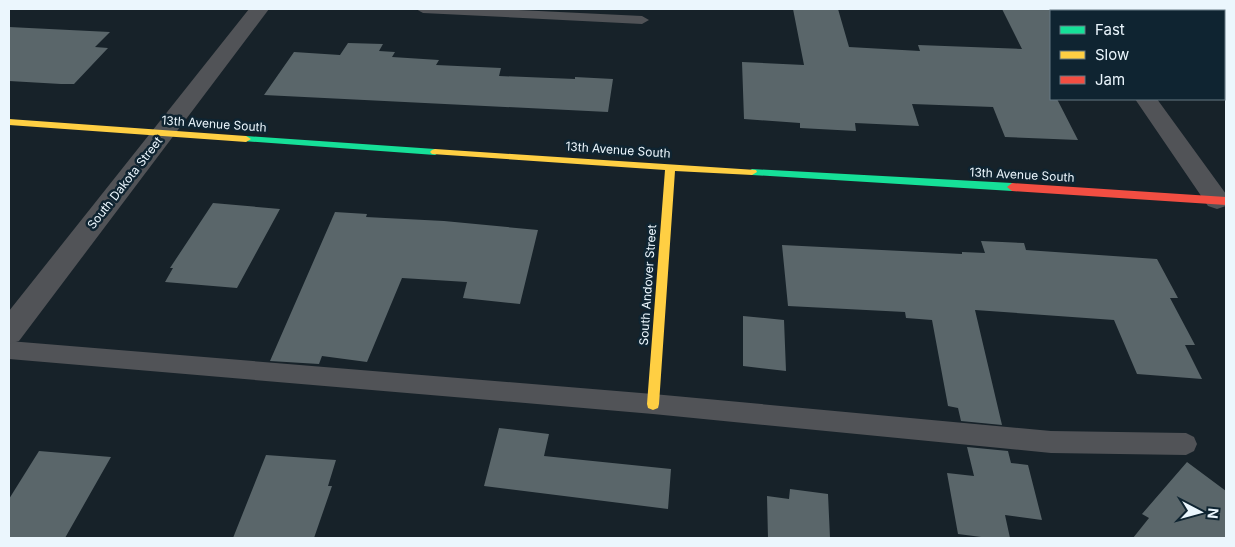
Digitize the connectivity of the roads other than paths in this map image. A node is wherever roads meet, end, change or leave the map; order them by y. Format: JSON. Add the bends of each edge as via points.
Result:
{"nodes":[{"id":1,"x":259,"y":9,"type":"edge"},
{"id":2,"x":422,"y":9,"type":"edge"},
{"id":3,"x":642,"y":20,"type":"dead end"},
{"id":4,"x":1147,"y":100,"type":"edge"},
{"id":5,"x":9,"y":122,"type":"edge"},
{"id":6,"x":162,"y":134,"type":"junction"},
{"id":7,"x":670,"y":168,"type":"junction"},
{"id":8,"x":1222,"y":201,"type":"edge"},
{"id":9,"x":9,"y":332,"type":"edge"},
{"id":10,"x":9,"y":350,"type":"edge"},
{"id":11,"x":653,"y":404,"type":"junction"},
{"id":12,"x":1186,"y":444,"type":"dead end"}],
"edges":[{"from":1,"to":6,"type":"street","name":"South Dakota Street"},
{"from":2,"to":3,"type":"lane"},
{"from":4,"to":8,"type":"street"},
{"from":5,"to":6,"type":"street","name":"13th Avenue South"},
{"from":6,"to":7,"type":"street","name":"13th Avenue South"},
{"from":6,"to":9,"type":"street","name":"South Dakota Street"},
{"from":7,"to":8,"type":"street","name":"13th Avenue South"},
{"from":7,"to":11,"type":"street","name":"South Andover Street"},
{"from":10,"to":11,"type":"lane"},
{"from":11,"to":12,"type":"lane","via":[[1051,442]]}]}
